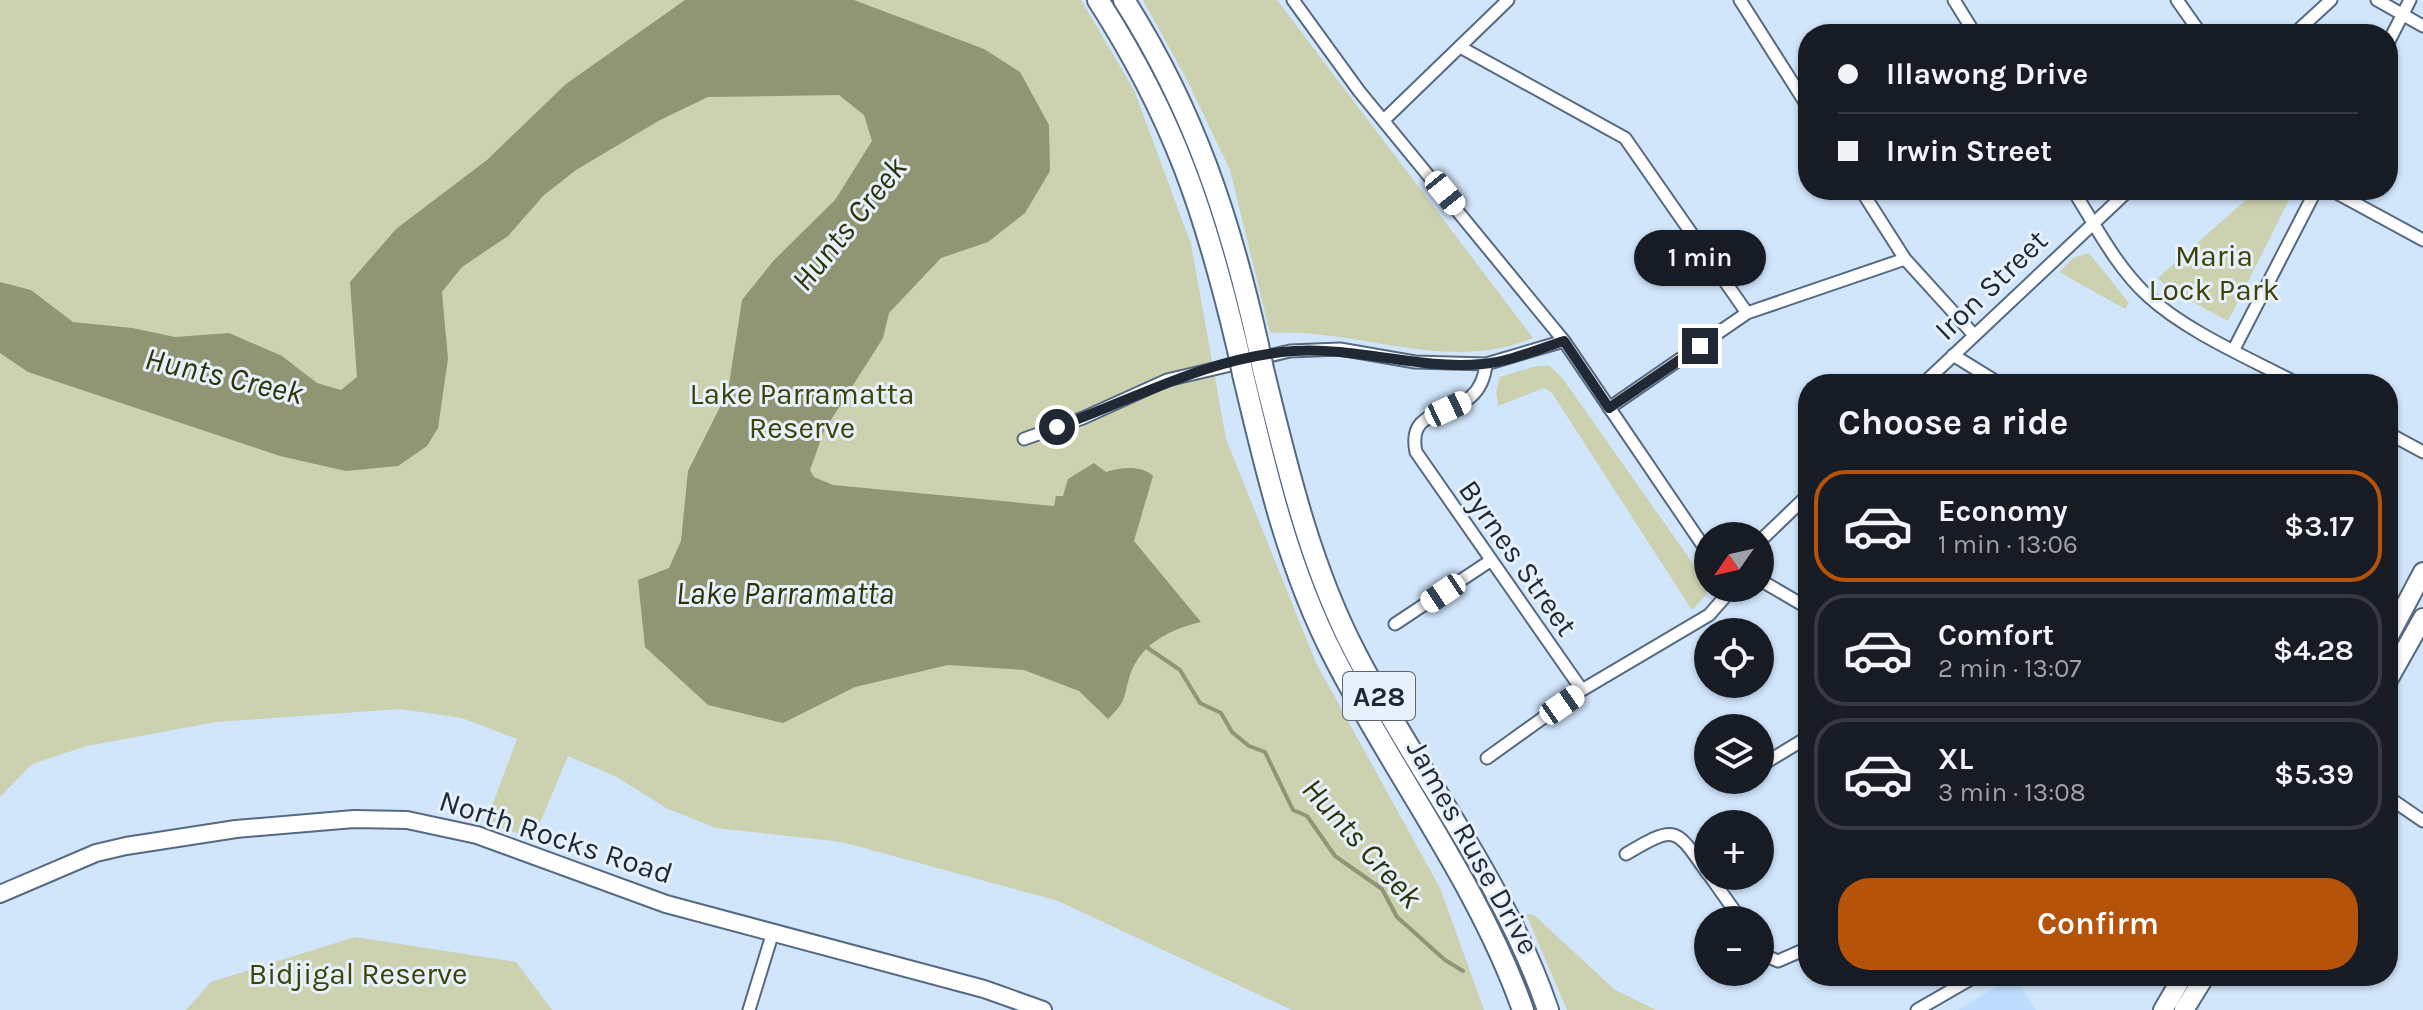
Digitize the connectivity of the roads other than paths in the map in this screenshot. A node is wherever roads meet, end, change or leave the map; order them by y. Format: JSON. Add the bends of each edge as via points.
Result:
{"nodes":[{"id":1,"x":1098,"y":0,"type":"edge"},
{"id":2,"x":1124,"y":0,"type":"edge"},
{"id":3,"x":1293,"y":0,"type":"edge"},
{"id":4,"x":1508,"y":0,"type":"edge"},
{"id":5,"x":1740,"y":0,"type":"edge"},
{"id":6,"x":2177,"y":0,"type":"edge"},
{"id":7,"x":2331,"y":0,"type":"edge"},
{"id":8,"x":2377,"y":0,"type":"edge"},
{"id":9,"x":2410,"y":0,"type":"edge"},
{"id":10,"x":1956,"y":1,"type":"edge"},
{"id":11,"x":2403,"y":14,"type":"junction"},
{"id":12,"x":1969,"y":24,"type":"edge"},
{"id":13,"x":2194,"y":24,"type":"edge"},
{"id":14,"x":2305,"y":24,"type":"edge"},
{"id":15,"x":2398,"y":24,"type":"edge"},
{"id":16,"x":2423,"y":26,"type":"edge"},
{"id":17,"x":1460,"y":47,"type":"junction"},
{"id":18,"x":1798,"y":91,"type":"edge"},
{"id":19,"x":1385,"y":119,"type":"junction"},
{"id":20,"x":1867,"y":200,"type":"edge"},
{"id":21,"x":2079,"y":200,"type":"edge"},
{"id":22,"x":2118,"y":200,"type":"edge"},
{"id":23,"x":2311,"y":200,"type":"edge"},
{"id":24,"x":2349,"y":200,"type":"edge"},
{"id":25,"x":2093,"y":223,"type":"junction"},
{"id":26,"x":2423,"y":240,"type":"edge"},
{"id":27,"x":1905,"y":259,"type":"junction"},
{"id":28,"x":1747,"y":313,"type":"junction"},
{"id":29,"x":1974,"y":335,"type":"junction"},
{"id":30,"x":1564,"y":341,"type":"junction"},
{"id":31,"x":1248,"y":348,"type":"junction"},
{"id":32,"x":2234,"y":349,"type":"junction"},
{"id":33,"x":1953,"y":355,"type":"junction"},
{"id":34,"x":1486,"y":364,"type":"junction"},
{"id":35,"x":1253,"y":372,"type":"junction"},
{"id":36,"x":1933,"y":374,"type":"edge"},
{"id":37,"x":1984,"y":374,"type":"edge"},
{"id":38,"x":2280,"y":374,"type":"edge"},
{"id":39,"x":1609,"y":408,"type":"junction"},
{"id":40,"x":2398,"y":438,"type":"edge"},
{"id":41,"x":1024,"y":439,"type":"dead end"},
{"id":42,"x":2423,"y":452,"type":"edge"},
{"id":43,"x":1798,"y":505,"type":"edge"},
{"id":44,"x":1774,"y":528,"type":"edge"},
{"id":45,"x":1694,"y":532,"type":"edge"},
{"id":46,"x":1490,"y":561,"type":"junction"},
{"id":47,"x":2423,"y":572,"type":"edge"},
{"id":48,"x":1774,"y":588,"type":"edge"},
{"id":49,"x":1720,"y":602,"type":"edge"},
{"id":50,"x":1798,"y":602,"type":"edge"},
{"id":51,"x":2398,"y":616,"type":"edge"},
{"id":52,"x":2423,"y":618,"type":"edge"},
{"id":53,"x":1395,"y":624,"type":"dead end"},
{"id":54,"x":2398,"y":662,"type":"edge"},
{"id":55,"x":1582,"y":690,"type":"junction"},
{"id":56,"x":1798,"y":743,"type":"edge"},
{"id":57,"x":1487,"y":758,"type":"dead end"},
{"id":58,"x":1774,"y":758,"type":"edge"},
{"id":59,"x":2398,"y":804,"type":"edge"},
{"id":60,"x":2423,"y":821,"type":"edge"},
{"id":61,"x":1626,"y":854,"type":"dead end"},
{"id":62,"x":1694,"y":854,"type":"edge"},
{"id":63,"x":0,"y":894,"type":"edge"},
{"id":64,"x":773,"y":932,"type":"junction"},
{"id":65,"x":1798,"y":952,"type":"edge"},
{"id":66,"x":1774,"y":959,"type":"edge"},
{"id":67,"x":1959,"y":986,"type":"edge"},
{"id":68,"x":2181,"y":986,"type":"edge"},
{"id":69,"x":2186,"y":986,"type":"edge"},
{"id":70,"x":749,"y":1010,"type":"edge"},
{"id":71,"x":1043,"y":1010,"type":"edge"},
{"id":72,"x":1523,"y":1010,"type":"edge"},
{"id":73,"x":1548,"y":1010,"type":"edge"},
{"id":74,"x":1917,"y":1010,"type":"edge"},
{"id":75,"x":2163,"y":1010,"type":"edge"},
{"id":76,"x":2184,"y":1010,"type":"edge"}],
"edges":[{"from":1,"to":31,"type":"highway","name":"James Ruse Drive","number":"A28","via":[[1153,93],[1188,171]]},
{"from":2,"to":31,"type":"highway","name":"James Ruse Drive","number":"A28","via":[[1174,87],[1208,166],[1235,246]]},
{"from":3,"to":19,"type":"street"},
{"from":4,"to":17,"type":"street"},
{"from":5,"to":18,"type":"street"},
{"from":6,"to":13,"type":"street"},
{"from":7,"to":14,"type":"street"},
{"from":8,"to":11,"type":"street"},
{"from":9,"to":11,"type":"street"},
{"from":10,"to":12,"type":"street"},
{"from":11,"to":15,"type":"street"},
{"from":11,"to":16,"type":"street"},
{"from":17,"to":19,"type":"street"},
{"from":17,"to":28,"type":"street","via":[[1625,138]]},
{"from":19,"to":30,"type":"street"},
{"from":20,"to":27,"type":"street"},
{"from":21,"to":25,"type":"street"},
{"from":22,"to":25,"type":"street","name":"Iron Street"},
{"from":23,"to":32,"type":"street"},
{"from":24,"to":26,"type":"street"},
{"from":25,"to":29,"type":"street","name":"Iron Street"},
{"from":25,"to":32,"type":"street","via":[[2148,296]]},
{"from":27,"to":28,"type":"street"},
{"from":27,"to":29,"type":"street"},
{"from":28,"to":39,"type":"street"},
{"from":29,"to":33,"type":"street","name":"Iron Street"},
{"from":30,"to":34,"type":"street"},
{"from":30,"to":39,"type":"street"},
{"from":31,"to":35,"type":"highway","name":"James Ruse Drive","number":"A28","bridge":true},
{"from":32,"to":38,"type":"street"},
{"from":33,"to":36,"type":"street","name":"Iron Street"},
{"from":33,"to":37,"type":"street"},
{"from":34,"to":41,"type":"street","via":[[1415,362],[1340,349],[1290,351],[1167,380]]},
{"from":34,"to":46,"type":"street","name":"Byrnes Street","via":[[1484,384],[1475,396],[1421,421],[1415,430],[1416,452]]},
{"from":35,"to":72,"type":"highway","name":"James Ruse Drive","number":"A28","via":[[1275,505],[1317,622],[1353,694],[1468,887]]},
{"from":35,"to":73,"type":"highway","name":"James Ruse Drive","number":"A28","via":[[1336,612],[1509,917]]},
{"from":39,"to":45,"type":"street"},
{"from":40,"to":42,"type":"street"},
{"from":43,"to":44,"type":"street"},
{"from":46,"to":53,"type":"street"},
{"from":46,"to":55,"type":"street","name":"Byrnes Street"},
{"from":47,"to":51,"type":"main road"},
{"from":48,"to":50,"type":"street"},
{"from":49,"to":55,"type":"street","via":[[1709,615]]},
{"from":52,"to":54,"type":"main road"},
{"from":55,"to":57,"type":"street"},
{"from":56,"to":58,"type":"street"},
{"from":59,"to":60,"type":"street"},
{"from":61,"to":62,"type":"street","via":[[1672,832]]},
{"from":63,"to":64,"type":"main road","name":"North Rocks Road","via":[[96,853],[126,846],[236,829],[391,819],[477,835],[666,904]]},
{"from":64,"to":70,"type":"street"},
{"from":64,"to":71,"type":"main road","name":"North Rocks Road","via":[[998,992]]},
{"from":65,"to":66,"type":"street"},
{"from":67,"to":74,"type":"street"},
{"from":68,"to":75,"type":"main road"},
{"from":69,"to":76,"type":"main road"}]}
